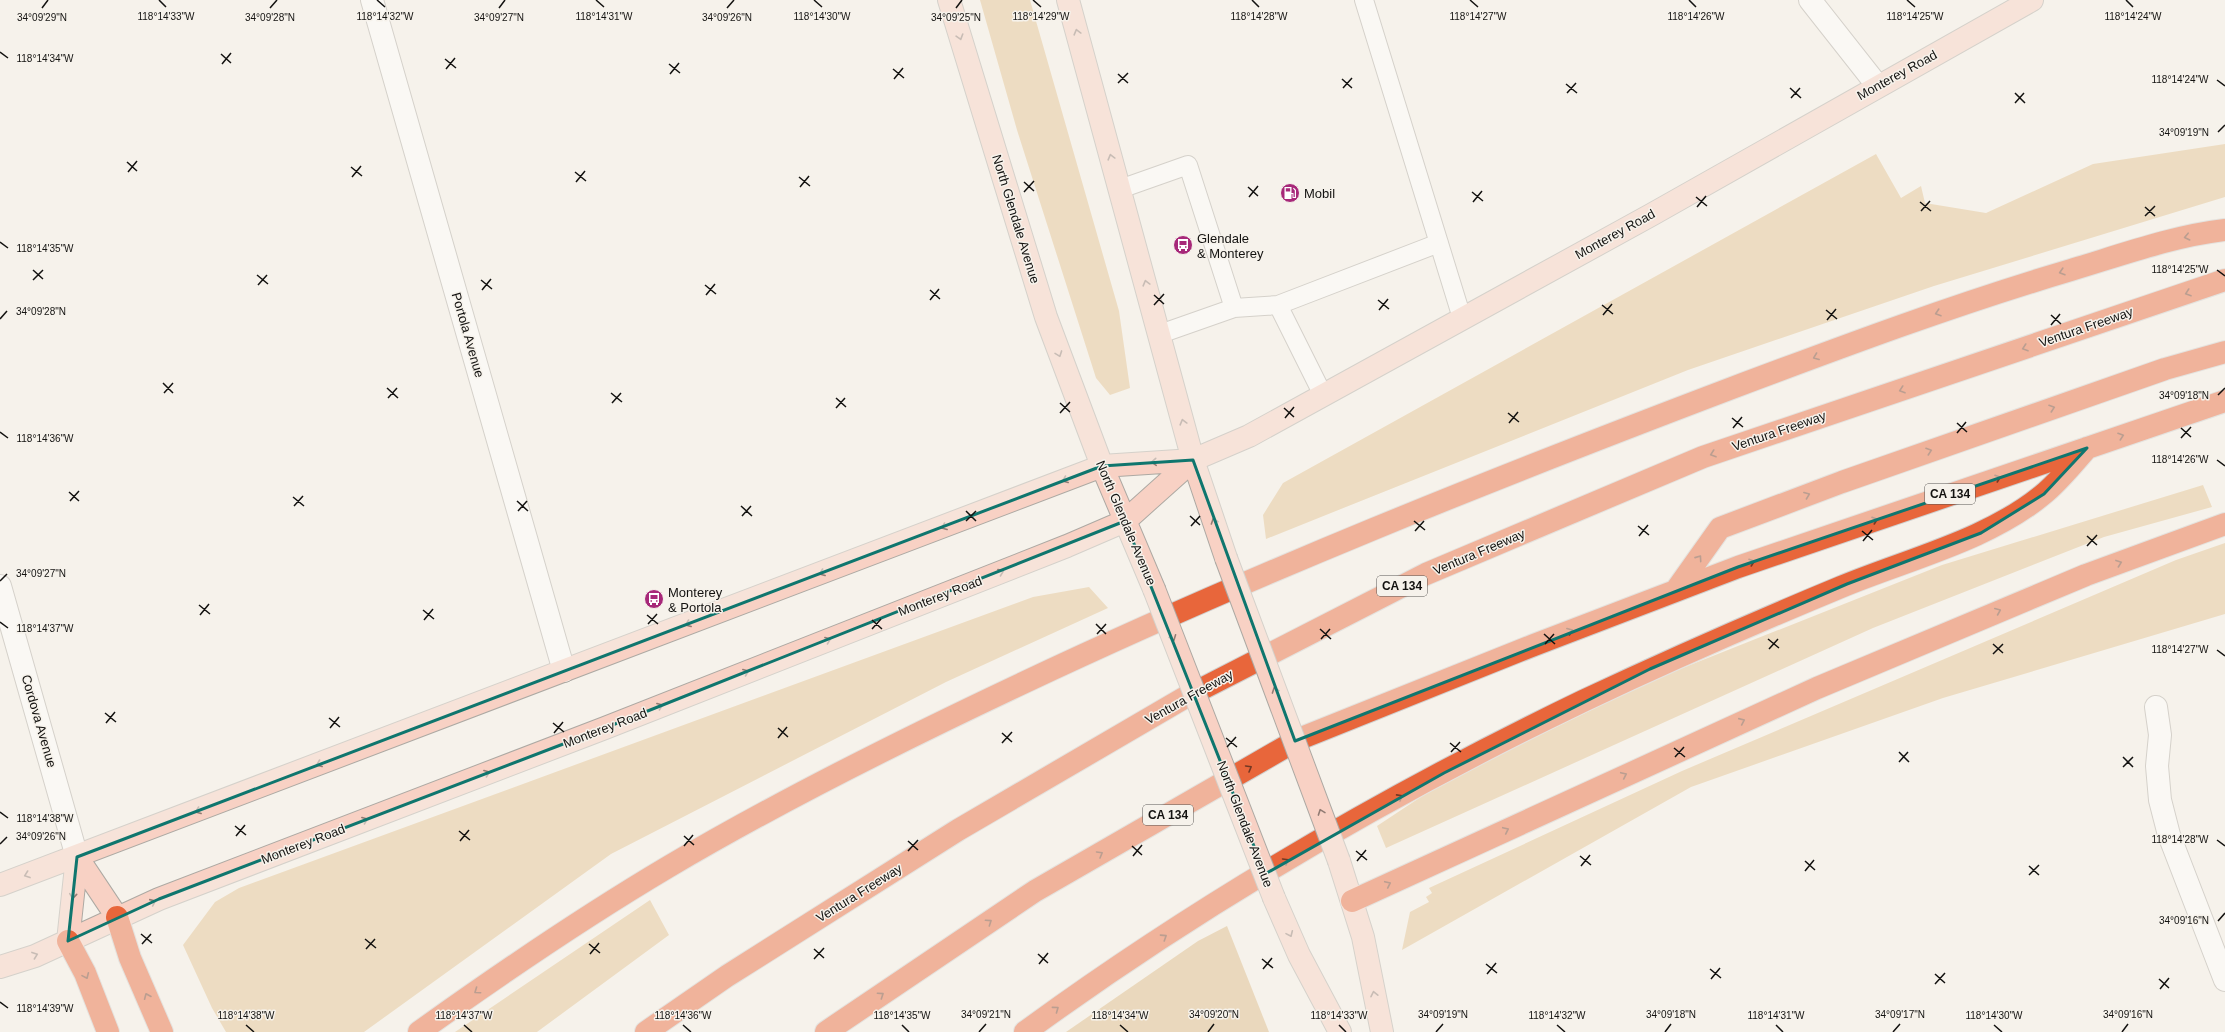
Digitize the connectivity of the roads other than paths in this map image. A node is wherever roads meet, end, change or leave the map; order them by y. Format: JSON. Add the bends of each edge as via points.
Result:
{"nodes":[{"id":1,"x":372,"y":0,"type":"edge"},
{"id":2,"x":949,"y":0,"type":"edge"},
{"id":3,"x":1068,"y":0,"type":"edge"},
{"id":4,"x":1364,"y":0,"type":"edge"},
{"id":5,"x":1810,"y":0,"type":"edge"},
{"id":6,"x":2032,"y":0,"type":"edge"},
{"id":7,"x":1878,"y":85,"type":"junction"},
{"id":8,"x":1120,"y":189,"type":"junction"},
{"id":9,"x":2225,"y":230,"type":"edge"},
{"id":10,"x":1439,"y":244,"type":"junction"},
{"id":11,"x":2225,"y":280,"type":"edge"},
{"id":12,"x":1278,"y":305,"type":"junction"},
{"id":13,"x":1234,"y":308,"type":"junction"},
{"id":14,"x":1462,"y":318,"type":"junction"},
{"id":15,"x":1160,"y":334,"type":"junction"},
{"id":16,"x":2225,"y":352,"type":"edge"},
{"id":17,"x":1323,"y":395,"type":"junction"},
{"id":18,"x":2225,"y":401,"type":"edge"},
{"id":19,"x":2087,"y":448,"type":"junction"},
{"id":20,"x":1193,"y":460,"type":"junction"},
{"id":21,"x":1102,"y":466,"type":"junction"},
{"id":22,"x":1125,"y":521,"type":"junction"},
{"id":23,"x":2225,"y":524,"type":"edge"},
{"id":24,"x":0,"y":586,"type":"edge"},
{"id":25,"x":1676,"y":590,"type":"junction"},
{"id":26,"x":564,"y":671,"type":"junction"},
{"id":27,"x":2156,"y":708,"type":"dead end"},
{"id":28,"x":77,"y":857,"type":"junction"},
{"id":29,"x":0,"y":885,"type":"edge"},
{"id":30,"x":1352,"y":900,"type":"junction"},
{"id":31,"x":117,"y":917,"type":"junction"},
{"id":32,"x":68,"y":941,"type":"junction"},
{"id":33,"x":0,"y":967,"type":"edge"},
{"id":34,"x":2225,"y":980,"type":"edge"},
{"id":35,"x":108,"y":1032,"type":"edge"},
{"id":36,"x":162,"y":1032,"type":"edge"},
{"id":37,"x":419,"y":1032,"type":"edge"},
{"id":38,"x":646,"y":1032,"type":"edge"},
{"id":39,"x":826,"y":1032,"type":"edge"},
{"id":40,"x":1025,"y":1032,"type":"edge"},
{"id":41,"x":1340,"y":1032,"type":"edge"},
{"id":42,"x":1382,"y":1032,"type":"edge"}],
"edges":[{"from":1,"to":26,"type":"street","name":"Portola Avenue"},
{"from":2,"to":21,"type":"main road","name":"North Glendale Avenue","one_way":true,"via":[[1046,317]]},
{"from":8,"to":3,"type":"main road","one_way":true},
{"from":4,"to":10,"type":"lane"},
{"from":5,"to":7,"type":"street"},
{"from":6,"to":7,"type":"main road","name":"Monterey Road"},
{"from":7,"to":14,"type":"main road","name":"Monterey Road","via":[[1650,215]]},
{"from":8,"to":13,"type":"lane","via":[[1188,165]]},
{"from":15,"to":8,"type":"main road","one_way":true},
{"from":9,"to":37,"type":"highway","one_way":true,"via":[[2186,236],[2039,279],[1846,345],[1469,489],[1115,640],[889,747],[717,839],[553,939]]},
{"from":10,"to":12,"type":"lane"},
{"from":10,"to":14,"type":"lane"},
{"from":11,"to":38,"type":"highway","name":"Ventura Freeway","number":"CA 134","one_way":true,"via":[[1703,457],[1426,574],[1184,698],[958,830],[727,976]]},
{"from":12,"to":13,"type":"lane"},
{"from":12,"to":17,"type":"lane"},
{"from":13,"to":15,"type":"lane"},
{"from":14,"to":17,"type":"main road","name":"Monterey Road"},
{"from":20,"to":15,"type":"main road","one_way":true},
{"from":25,"to":16,"type":"highway","one_way":true,"via":[[1720,528],[1842,482],[2165,369]]},
{"from":17,"to":20,"type":"main road","name":"Monterey Road","via":[[1249,436]]},
{"from":19,"to":18,"type":"highway","number":"CA 134","one_way":true},
{"from":25,"to":19,"type":"highway","number":"CA 134","one_way":true},
{"from":40,"to":19,"type":"highway","one_way":true,"via":[[1128,960],[1240,888],[1395,799],[1650,669],[1847,584],[1981,533],[2044,494]]},
{"from":20,"to":21,"type":"main road","name":"Monterey Road","one_way":true},
{"from":20,"to":22,"type":"main road","name":"Monterey Road"},
{"from":30,"to":20,"type":"main road","one_way":true,"bridge":true,"via":[[1226,558]]},
{"from":21,"to":22,"type":"main road","name":"North Glendale Avenue"},
{"from":21,"to":26,"type":"main road","name":"Monterey Road","one_way":true},
{"from":31,"to":22,"type":"main road","name":"Monterey Road","one_way":true,"via":[[1048,554]]},
{"from":22,"to":41,"type":"main road","name":"North Glendale Avenue","one_way":true,"bridge":true,"via":[[1274,898],[1299,955]]},
{"from":30,"to":23,"type":"highway","one_way":true,"via":[[1737,722],[2086,575]]},
{"from":24,"to":28,"type":"street","name":"Cordova Avenue"},
{"from":39,"to":25,"type":"highway","number":"CA 134","one_way":true,"via":[[1035,891],[1299,739]]},
{"from":26,"to":28,"type":"main road","name":"Monterey Road","one_way":true},
{"from":27,"to":34,"type":"street","via":[[2160,735],[2157,766],[2160,800],[2169,835]]},
{"from":28,"to":29,"type":"main road","name":"Monterey Road","one_way":true},
{"from":28,"to":31,"type":"main road"},
{"from":28,"to":32,"type":"main road","one_way":true},
{"from":42,"to":30,"type":"main road","one_way":true,"via":[[1363,937]]},
{"from":31,"to":32,"type":"main road","name":"Monterey Road"},
{"from":36,"to":31,"type":"highway","one_way":true,"via":[[130,958]]},
{"from":33,"to":32,"type":"main road","name":"Monterey Road","one_way":true,"via":[[35,956]]},
{"from":32,"to":35,"type":"highway","one_way":true,"via":[[85,973]]}]}
